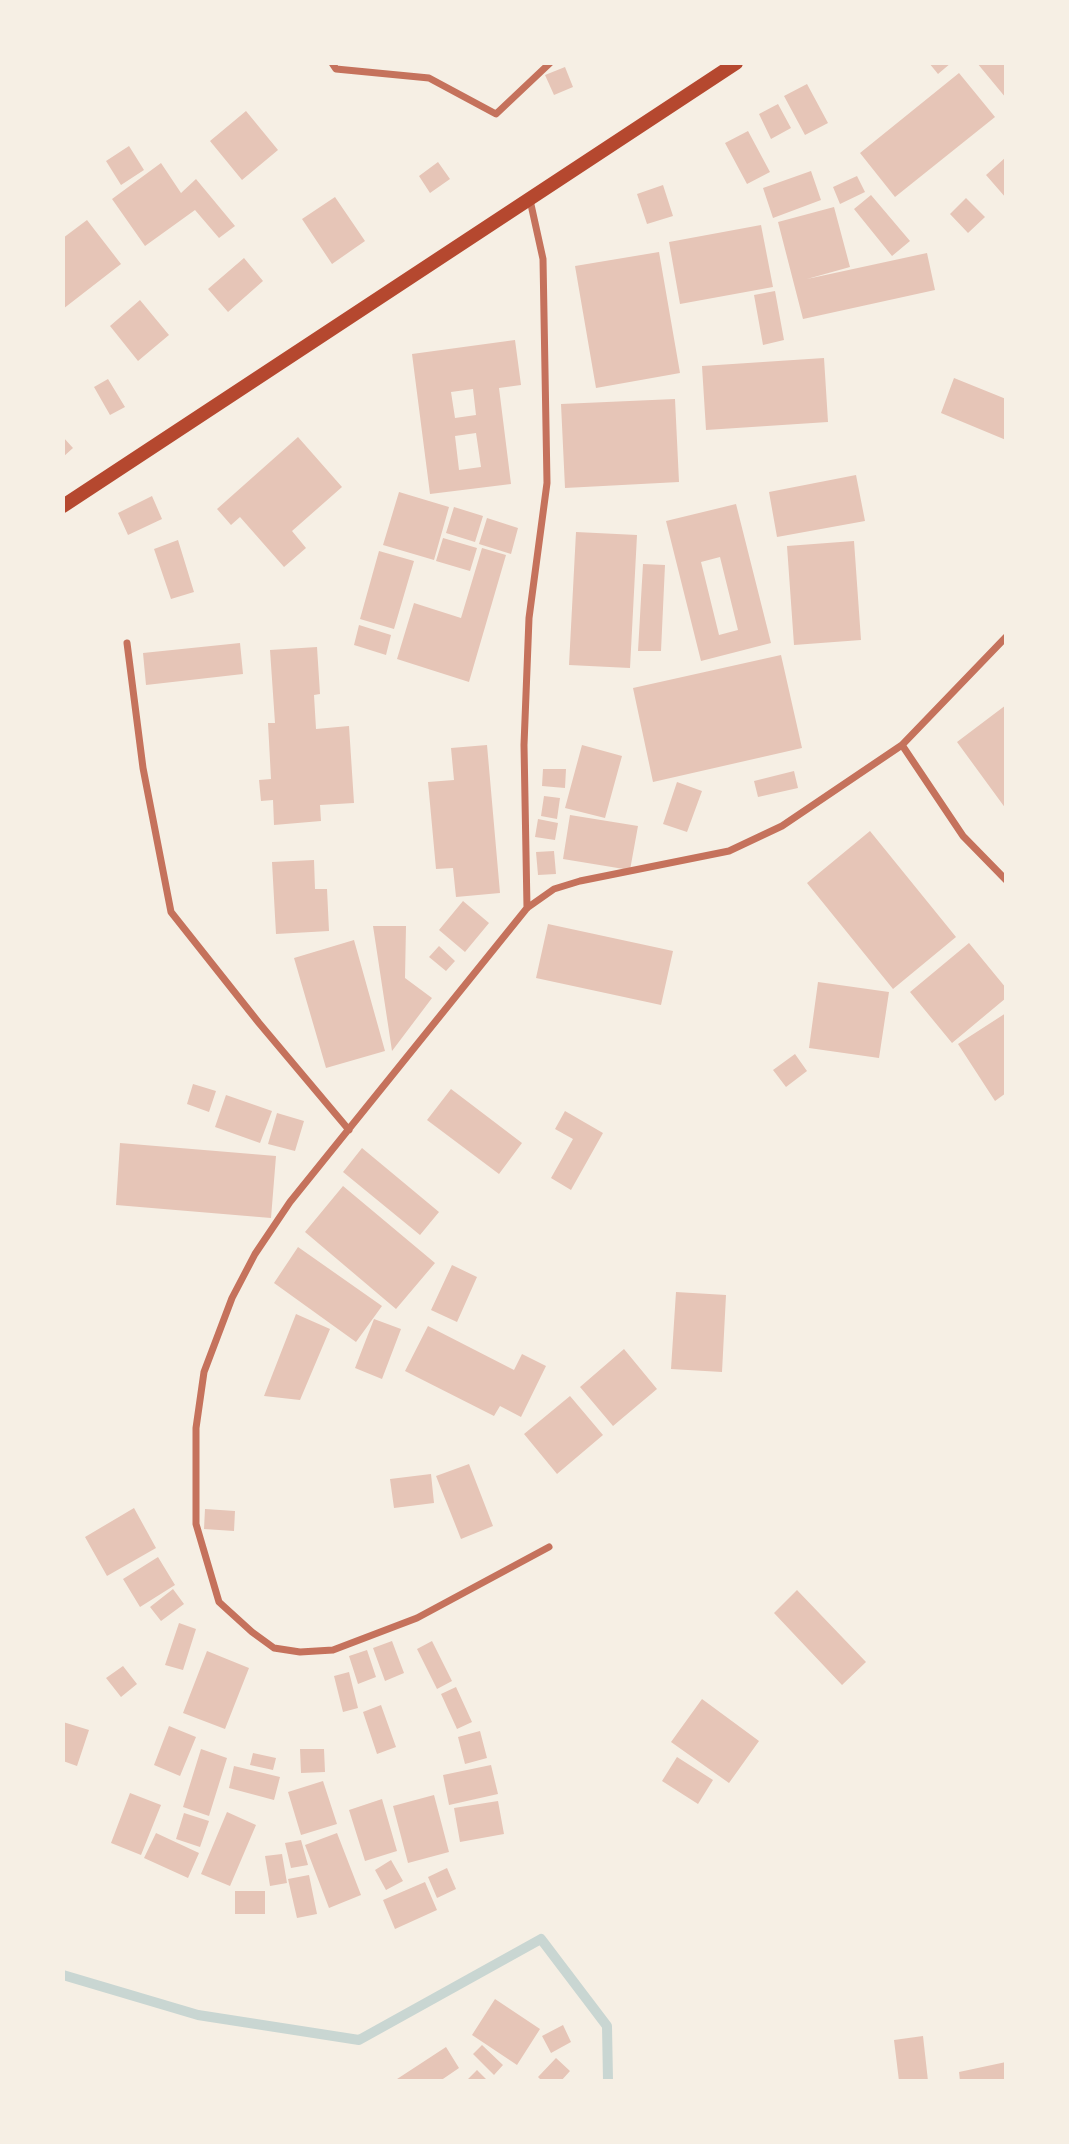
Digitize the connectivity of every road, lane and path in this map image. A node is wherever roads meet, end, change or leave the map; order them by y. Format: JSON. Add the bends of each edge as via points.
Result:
{"nodes":[{"id":1,"x":332,"y":63,"type":"edge"},
{"id":2,"x":550,"y":63,"type":"edge"},
{"id":3,"x":736,"y":63,"type":"edge"},
{"id":4,"x":530,"y":200,"type":"junction"},
{"id":5,"x":63,"y":506,"type":"edge"},
{"id":6,"x":1006,"y":637,"type":"edge"},
{"id":7,"x":127,"y":643,"type":"dead end"},
{"id":8,"x":902,"y":745,"type":"junction"},
{"id":9,"x":1006,"y":880,"type":"edge"},
{"id":10,"x":527,"y":908,"type":"junction"},
{"id":11,"x":349,"y":1130,"type":"junction"},
{"id":12,"x":549,"y":1547,"type":"dead end"}],
"edges":[{"from":1,"to":2,"type":"street","via":[[336,69],[429,78],[496,114]]},
{"from":3,"to":4,"type":"main road"},
{"from":4,"to":5,"type":"main road"},
{"from":4,"to":10,"type":"street","via":[[543,259],[547,483],[529,618],[524,745]]},
{"from":6,"to":8,"type":"street"},
{"from":7,"to":11,"type":"street","via":[[143,768],[172,912]]},
{"from":8,"to":9,"type":"street","via":[[963,836]]},
{"from":8,"to":10,"type":"street","via":[[782,826],[729,851],[580,881],[554,889]]},
{"from":10,"to":11,"type":"street"},
{"from":11,"to":12,"type":"street","via":[[290,1202],[255,1254],[232,1298],[204,1372],[196,1428],[196,1524],[219,1602],[274,1648],[333,1650],[417,1618]]}]}
